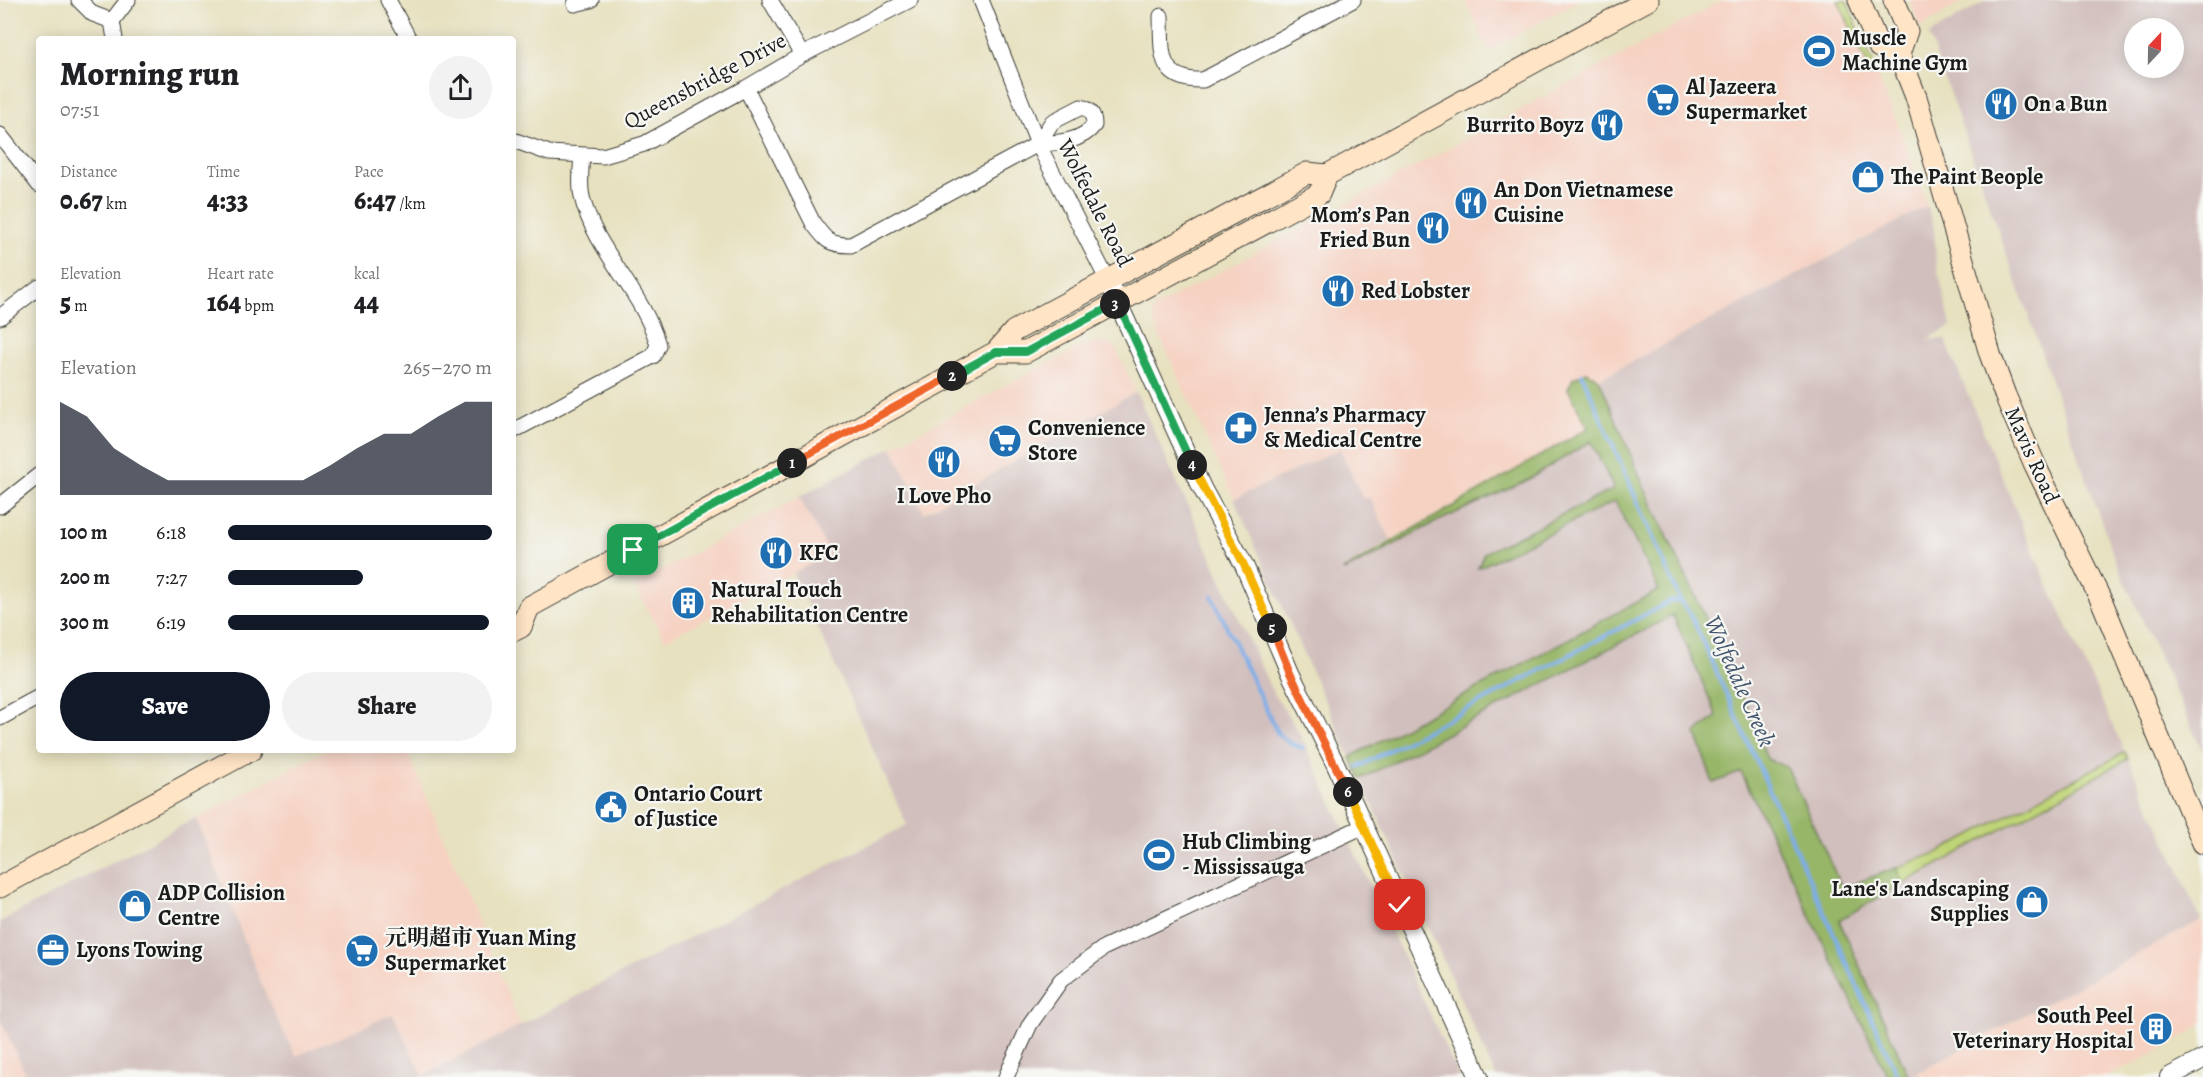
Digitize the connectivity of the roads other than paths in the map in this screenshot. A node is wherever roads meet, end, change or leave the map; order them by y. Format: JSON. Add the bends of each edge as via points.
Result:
{"nodes":[{"id":1,"x":79,"y":0,"type":"edge"},
{"id":2,"x":128,"y":0,"type":"edge"},
{"id":3,"x":388,"y":0,"type":"edge"},
{"id":4,"x":591,"y":0,"type":"edge"},
{"id":5,"x":770,"y":0,"type":"edge"},
{"id":6,"x":910,"y":0,"type":"edge"},
{"id":7,"x":981,"y":0,"type":"edge"},
{"id":8,"x":1353,"y":0,"type":"edge"},
{"id":9,"x":1648,"y":0,"type":"edge"},
{"id":10,"x":1859,"y":0,"type":"edge"},
{"id":11,"x":1894,"y":0,"type":"edge"},
{"id":12,"x":574,"y":4,"type":"dead end"},
{"id":13,"x":1161,"y":16,"type":"dead end"},
{"id":14,"x":112,"y":21,"type":"junction"},
{"id":15,"x":114,"y":36,"type":"edge"},
{"id":16,"x":407,"y":36,"type":"edge"},
{"id":17,"x":1899,"y":54,"type":"junction"},
{"id":18,"x":801,"y":55,"type":"junction"},
{"id":19,"x":746,"y":88,"type":"junction"},
{"id":20,"x":0,"y":135,"type":"edge"},
{"id":21,"x":516,"y":141,"type":"edge"},
{"id":22,"x":1038,"y":144,"type":"junction"},
{"id":23,"x":582,"y":155,"type":"junction"},
{"id":24,"x":1327,"y":175,"type":"junction"},
{"id":25,"x":36,"y":181,"type":"edge"},
{"id":26,"x":1108,"y":281,"type":"junction"},
{"id":27,"x":36,"y":289,"type":"edge"},
{"id":28,"x":1118,"y":303,"type":"junction"},
{"id":29,"x":0,"y":317,"type":"edge"},
{"id":30,"x":996,"y":352,"type":"junction"},
{"id":31,"x":516,"y":429,"type":"edge"},
{"id":32,"x":36,"y":477,"type":"edge"},
{"id":33,"x":0,"y":506,"type":"edge"},
{"id":34,"x":521,"y":605,"type":"edge"},
{"id":35,"x":516,"y":630,"type":"edge"},
{"id":36,"x":36,"y":699,"type":"edge"},
{"id":37,"x":0,"y":718,"type":"edge"},
{"id":38,"x":246,"y":753,"type":"edge"},
{"id":39,"x":1364,"y":826,"type":"junction"},
{"id":40,"x":2203,"y":843,"type":"edge"},
{"id":41,"x":0,"y":887,"type":"edge"},
{"id":42,"x":2203,"y":1059,"type":"edge"},
{"id":43,"x":1006,"y":1077,"type":"edge"},
{"id":44,"x":1479,"y":1077,"type":"edge"},
{"id":45,"x":2169,"y":1077,"type":"edge"}],
"edges":[{"from":1,"to":14,"type":"street","via":[[93,14]]},
{"from":2,"to":14,"type":"street"},
{"from":3,"to":16,"type":"street"},
{"from":4,"to":12,"type":"street"},
{"from":5,"to":18,"type":"street"},
{"from":6,"to":18,"type":"street","name":"Queensbridge Drive"},
{"from":7,"to":22,"type":"street","name":"Wolfedale Road"},
{"from":8,"to":13,"type":"street","via":[[1203,81],[1177,77],[1167,67]]},
{"from":9,"to":24,"type":"main road"},
{"from":10,"to":17,"type":"main road","via":[[1879,47]]},
{"from":11,"to":17,"type":"main road","via":[[1907,31]]},
{"from":14,"to":15,"type":"street"},
{"from":17,"to":40,"type":"main road","name":"Mavis Road","via":[[1916,97],[2005,395],[2102,602]]},
{"from":18,"to":19,"type":"street","name":"Queensbridge Drive"},
{"from":19,"to":22,"type":"street","via":[[813,223],[823,237],[836,245],[851,245]]},
{"from":19,"to":23,"type":"street","name":"Queensbridge Drive","via":[[644,144],[603,156]]},
{"from":20,"to":25,"type":"street"},
{"from":21,"to":23,"type":"street","name":"Queensbridge Drive","via":[[549,153]]},
{"from":22,"to":26,"type":"street","name":"Wolfedale Road"},
{"from":23,"to":31,"type":"street","via":[[581,194],[585,208],[649,318],[658,345],[652,356]]},
{"from":24,"to":26,"type":"main road","via":[[1307,173]]},
{"from":24,"to":28,"type":"main road","via":[[1319,194]]},
{"from":26,"to":28,"type":"street","name":"Wolfedale Road"},
{"from":26,"to":30,"type":"main road","via":[[1014,331]]},
{"from":27,"to":29,"type":"street"},
{"from":28,"to":30,"type":"main road","via":[[1026,352]]},
{"from":28,"to":39,"type":"street","name":"Wolfedale Road","via":[[1202,489],[1244,565],[1290,673]]},
{"from":30,"to":34,"type":"main road"},
{"from":32,"to":33,"type":"street"},
{"from":34,"to":35,"type":"main road","via":[[521,627]]},
{"from":36,"to":37,"type":"street"},
{"from":38,"to":41,"type":"main road"},
{"from":39,"to":43,"type":"street","via":[[1105,947],[1061,980],[1030,1024]]},
{"from":39,"to":44,"type":"street","name":"Wolfedale Road"},
{"from":42,"to":45,"type":"street"}]}
